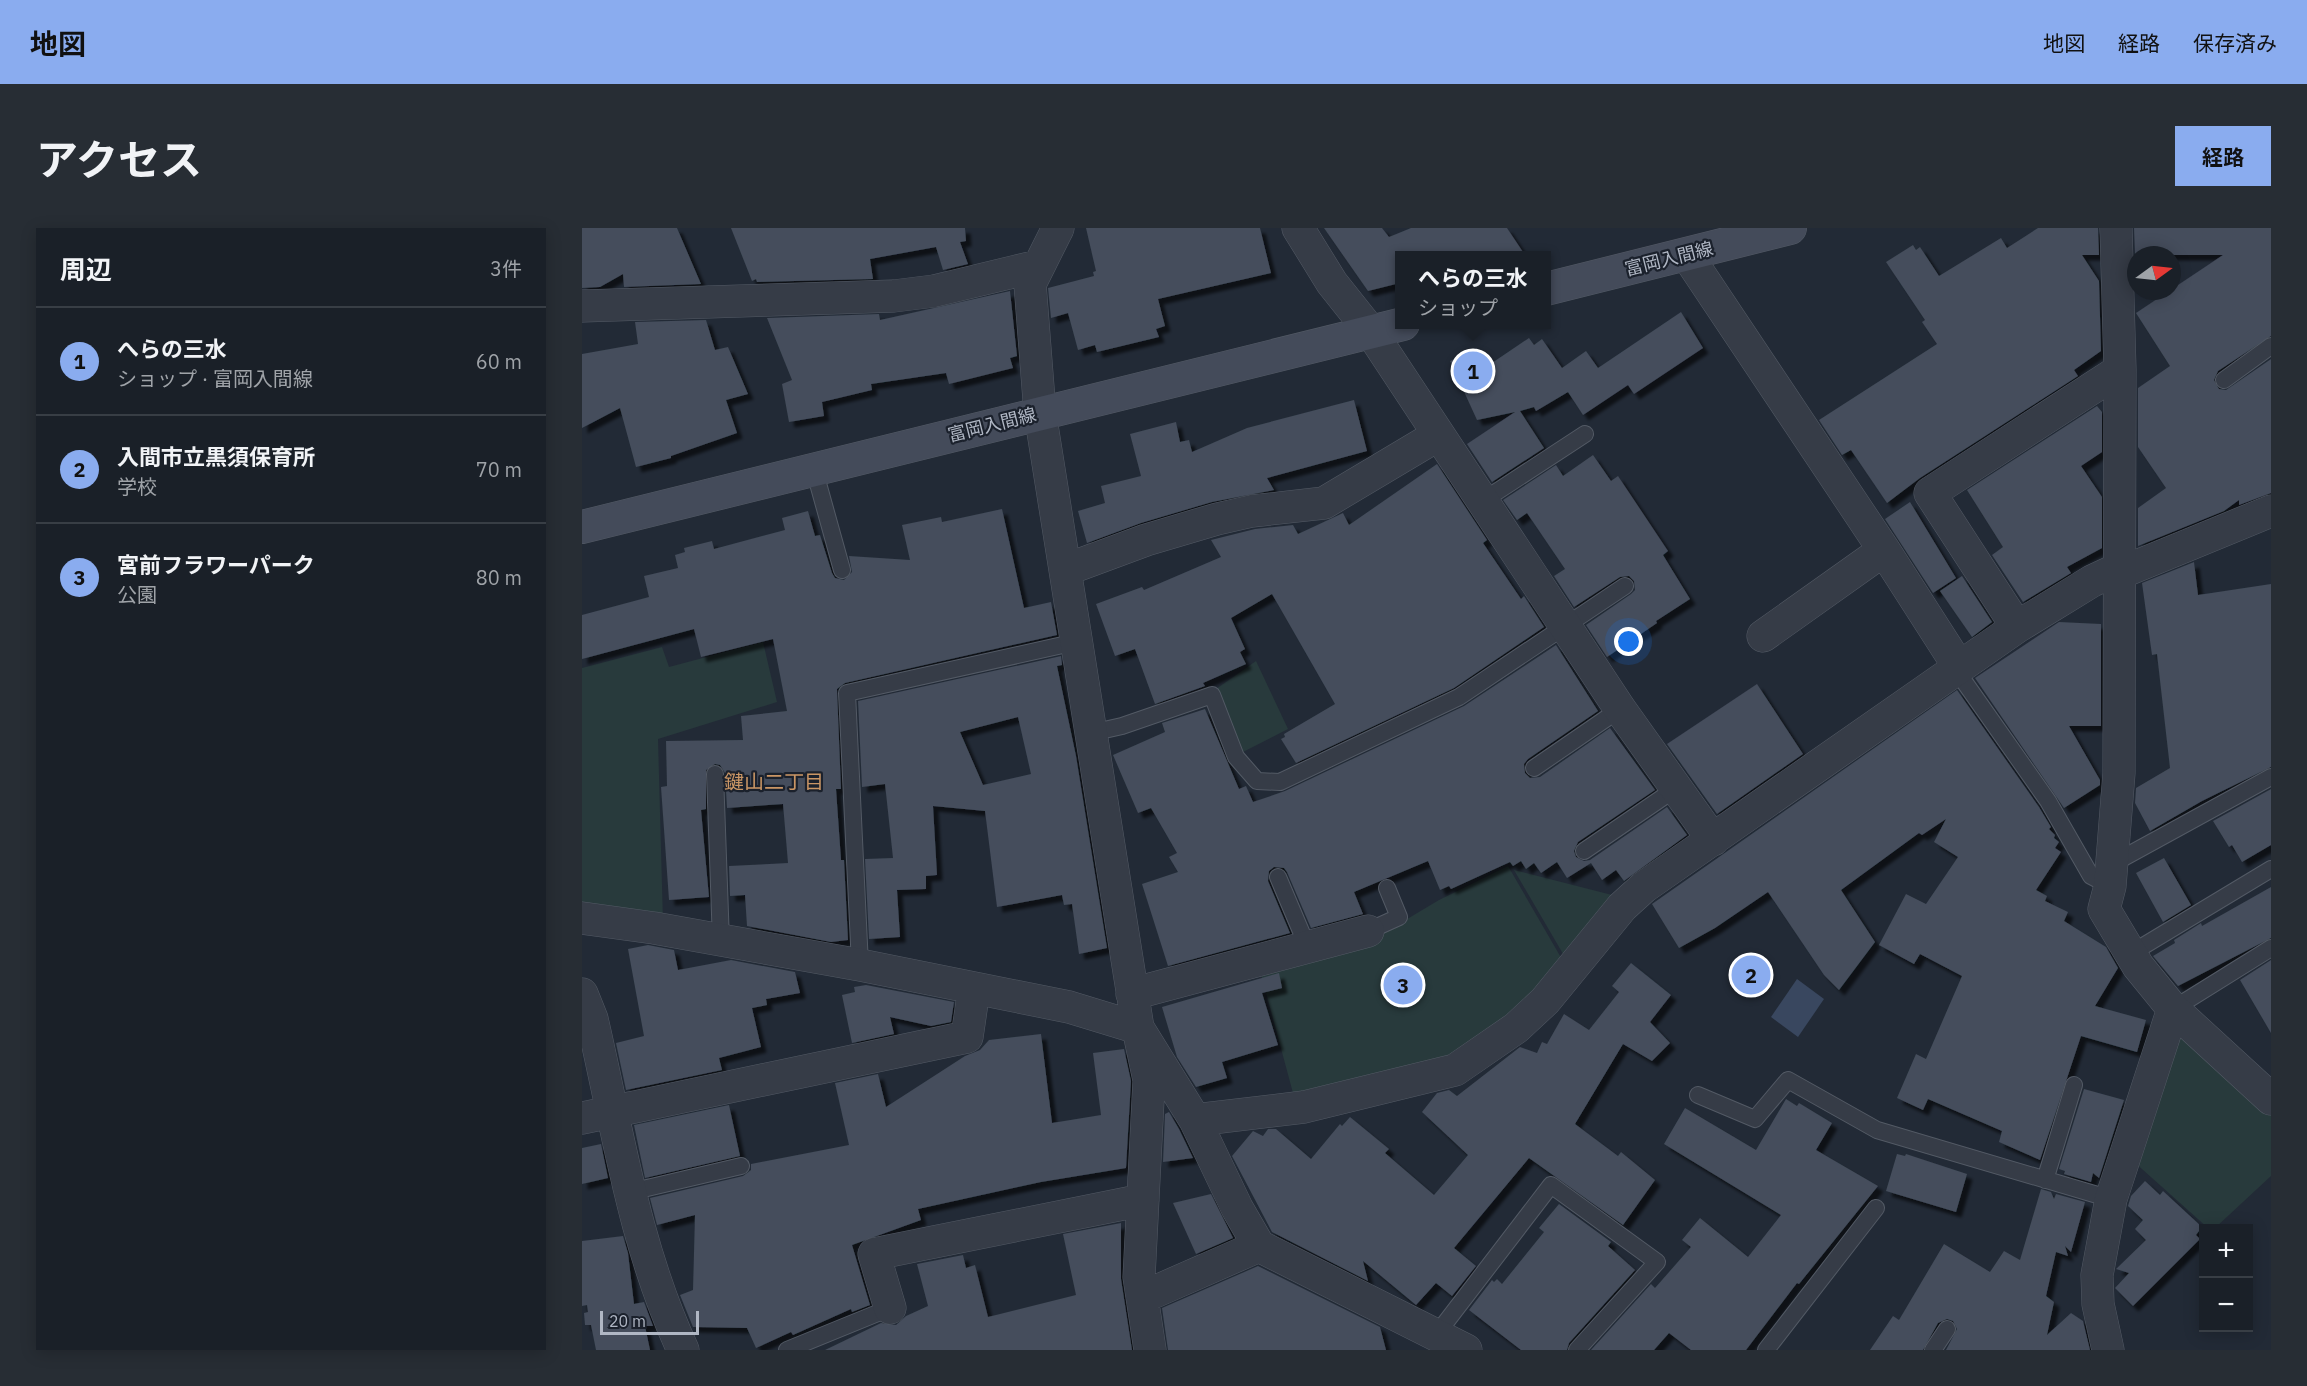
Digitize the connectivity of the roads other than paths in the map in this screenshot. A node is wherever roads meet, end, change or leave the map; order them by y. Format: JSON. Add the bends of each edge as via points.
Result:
{"nodes":[{"id":1,"x":1058,"y":228,"type":"edge"},
{"id":2,"x":1298,"y":228,"type":"edge"},
{"id":3,"x":1791,"y":228,"type":"edge"},
{"id":4,"x":2116,"y":228,"type":"edge"},
{"id":5,"x":1687,"y":255,"type":"junction"},
{"id":6,"x":1038,"y":266,"type":"junction"},
{"id":7,"x":1551,"y":288,"type":"edge"},
{"id":8,"x":582,"y":306,"type":"edge"},
{"id":9,"x":1395,"y":326,"type":"edge"},
{"id":10,"x":1371,"y":332,"type":"junction"},
{"id":11,"x":2271,"y":346,"type":"edge"},
{"id":12,"x":2120,"y":370,"type":"junction"},
{"id":13,"x":2224,"y":380,"type":"dead end"},
{"id":14,"x":1041,"y":414,"type":"junction"},
{"id":15,"x":1585,"y":434,"type":"dead end"},
{"id":16,"x":1438,"y":435,"type":"junction"},
{"id":17,"x":814,"y":470,"type":"junction"},
{"id":18,"x":1481,"y":502,"type":"junction"},
{"id":19,"x":2271,"y":511,"type":"edge"},
{"id":20,"x":582,"y":527,"type":"edge"},
{"id":21,"x":1884,"y":550,"type":"junction"},
{"id":22,"x":842,"y":570,"type":"dead end"},
{"id":23,"x":1065,"y":570,"type":"junction"},
{"id":24,"x":2120,"y":571,"type":"junction"},
{"id":25,"x":1625,"y":586,"type":"dead end"},
{"id":26,"x":1565,"y":626,"type":"junction"},
{"id":27,"x":2018,"y":627,"type":"junction"},
{"id":28,"x":1763,"y":636,"type":"dead end"},
{"id":29,"x":1076,"y":642,"type":"junction"},
{"id":30,"x":1959,"y":667,"type":"junction"},
{"id":31,"x":1620,"y":709,"type":"junction"},
{"id":32,"x":1090,"y":733,"type":"junction"},
{"id":33,"x":1534,"y":768,"type":"dead end"},
{"id":34,"x":715,"y":774,"type":"dead end"},
{"id":35,"x":2271,"y":777,"type":"edge"},
{"id":36,"x":1675,"y":789,"type":"junction"},
{"id":37,"x":1713,"y":840,"type":"junction"},
{"id":38,"x":1584,"y":851,"type":"dead end"},
{"id":39,"x":2271,"y":869,"type":"edge"},
{"id":40,"x":2111,"y":875,"type":"junction"},
{"id":41,"x":1278,"y":877,"type":"dead end"},
{"id":42,"x":1387,"y":888,"type":"dead end"},
{"id":43,"x":582,"y":918,"type":"edge"},
{"id":44,"x":1368,"y":931,"type":"joint"},
{"id":45,"x":721,"y":942,"type":"junction"},
{"id":46,"x":1308,"y":948,"type":"junction"},
{"id":47,"x":2271,"y":948,"type":"edge"},
{"id":48,"x":2130,"y":954,"type":"junction"},
{"id":49,"x":860,"y":965,"type":"junction"},
{"id":50,"x":974,"y":989,"type":"junction"},
{"id":51,"x":582,"y":994,"type":"edge"},
{"id":52,"x":1132,"y":994,"type":"junction"},
{"id":53,"x":2172,"y":1009,"type":"junction"},
{"id":54,"x":1138,"y":1028,"type":"junction"},
{"id":55,"x":2074,"y":1085,"type":"dead end"},
{"id":56,"x":1698,"y":1095,"type":"dead end"},
{"id":57,"x":2271,"y":1099,"type":"edge"},
{"id":58,"x":613,"y":1112,"type":"junction"},
{"id":59,"x":582,"y":1118,"type":"edge"},
{"id":60,"x":1195,"y":1120,"type":"junction"},
{"id":61,"x":741,"y":1166,"type":"dead end"},
{"id":62,"x":2045,"y":1180,"type":"junction"},
{"id":63,"x":630,"y":1192,"type":"junction"},
{"id":64,"x":2111,"y":1199,"type":"junction"},
{"id":65,"x":1143,"y":1200,"type":"junction"},
{"id":66,"x":1876,"y":1208,"type":"dead end"},
{"id":67,"x":1259,"y":1246,"type":"junction"},
{"id":68,"x":1143,"y":1297,"type":"junction"},
{"id":69,"x":890,"y":1308,"type":"joint"},
{"id":70,"x":1947,"y":1329,"type":"dead end"},
{"id":71,"x":1436,"y":1335,"type":"junction"},
{"id":72,"x":683,"y":1350,"type":"edge"},
{"id":73,"x":787,"y":1350,"type":"edge"},
{"id":74,"x":1150,"y":1350,"type":"edge"},
{"id":75,"x":1466,"y":1350,"type":"edge"},
{"id":76,"x":1577,"y":1350,"type":"edge"},
{"id":77,"x":1766,"y":1350,"type":"edge"},
{"id":78,"x":1933,"y":1350,"type":"edge"},
{"id":79,"x":2108,"y":1350,"type":"edge"}],
"edges":[{"from":1,"to":6,"type":"street"},
{"from":2,"to":10,"type":"street","via":[[1332,283]]},
{"from":3,"to":5,"type":"main road","name":"富岡入間線"},
{"from":4,"to":12,"type":"street"},
{"from":5,"to":7,"type":"main road","name":"富岡入間線"},
{"from":5,"to":21,"type":"street"},
{"from":6,"to":8,"type":"street","via":[[934,291],[894,296]]},
{"from":6,"to":14,"type":"street","via":[[1030,284]]},
{"from":9,"to":10,"type":"main road","name":"富岡入間線"},
{"from":10,"to":14,"type":"main road","name":"富岡入間線"},
{"from":10,"to":16,"type":"street"},
{"from":11,"to":13,"type":"lane"},
{"from":12,"to":24,"type":"street"},
{"from":12,"to":27,"type":"street","via":[[1930,493]]},
{"from":14,"to":17,"type":"main road","name":"富岡入間線"},
{"from":14,"to":23,"type":"street"},
{"from":15,"to":18,"type":"lane"},
{"from":16,"to":18,"type":"street"},
{"from":16,"to":23,"type":"street","via":[[1324,503],[1217,519]]},
{"from":17,"to":20,"type":"main road","name":"富岡入間線"},
{"from":17,"to":22,"type":"lane"},
{"from":18,"to":26,"type":"street"},
{"from":19,"to":24,"type":"street"},
{"from":21,"to":28,"type":"street"},
{"from":21,"to":30,"type":"street"},
{"from":23,"to":29,"type":"street"},
{"from":24,"to":27,"type":"street","via":[[2092,581]]},
{"from":24,"to":40,"type":"street","via":[[2119,773]]},
{"from":25,"to":26,"type":"lane"},
{"from":26,"to":31,"type":"street"},
{"from":26,"to":32,"type":"lane","via":[[1459,696],[1280,782],[1257,781],[1236,757],[1212,695]]},
{"from":27,"to":30,"type":"street"},
{"from":29,"to":32,"type":"street"},
{"from":29,"to":49,"type":"lane","via":[[847,693]]},
{"from":30,"to":37,"type":"street"},
{"from":30,"to":40,"type":"lane","via":[[1963,680],[2048,801],[2091,876]]},
{"from":31,"to":33,"type":"lane"},
{"from":31,"to":36,"type":"street"},
{"from":32,"to":52,"type":"street"},
{"from":34,"to":45,"type":"lane"},
{"from":35,"to":40,"type":"lane"},
{"from":36,"to":37,"type":"street"},
{"from":36,"to":38,"type":"lane"},
{"from":37,"to":60,"type":"street","via":[[1644,887],[1622,907],[1545,1000],[1516,1028],[1455,1070],[1304,1107]]},
{"from":39,"to":48,"type":"lane"},
{"from":40,"to":48,"type":"street","via":[[2104,909]]},
{"from":41,"to":46,"type":"lane"},
{"from":42,"to":44,"type":"lane","via":[[1399,917]]},
{"from":43,"to":45,"type":"street"},
{"from":44,"to":46,"type":"street"},
{"from":45,"to":49,"type":"street"},
{"from":46,"to":52,"type":"street"},
{"from":47,"to":53,"type":"lane"},
{"from":48,"to":53,"type":"street"},
{"from":49,"to":50,"type":"street"},
{"from":50,"to":54,"type":"street","via":[[1069,1007]]},
{"from":50,"to":58,"type":"street","via":[[967,1037]]},
{"from":51,"to":58,"type":"street","via":[[592,1019]]},
{"from":52,"to":54,"type":"street"},
{"from":53,"to":57,"type":"street"},
{"from":53,"to":64,"type":"street"},
{"from":54,"to":60,"type":"street"},
{"from":54,"to":65,"type":"street","via":[[1149,1080]]},
{"from":55,"to":62,"type":"lane"},
{"from":56,"to":62,"type":"lane","via":[[1755,1119],[1788,1080],[1877,1130]]},
{"from":58,"to":59,"type":"street"},
{"from":58,"to":63,"type":"street"},
{"from":60,"to":67,"type":"street"},
{"from":61,"to":63,"type":"lane"},
{"from":62,"to":64,"type":"lane"},
{"from":63,"to":72,"type":"street","via":[[650,1271]]},
{"from":64,"to":79,"type":"street","via":[[2097,1275],[2098,1304]]},
{"from":65,"to":68,"type":"street","via":[[1139,1277]]},
{"from":65,"to":69,"type":"street","via":[[874,1254]]},
{"from":66,"to":77,"type":"lane"},
{"from":67,"to":68,"type":"street"},
{"from":67,"to":71,"type":"street"},
{"from":68,"to":74,"type":"street"},
{"from":69,"to":73,"type":"lane"},
{"from":70,"to":78,"type":"lane"},
{"from":71,"to":75,"type":"street"},
{"from":71,"to":76,"type":"lane","via":[[1551,1185],[1657,1262]]}]}
